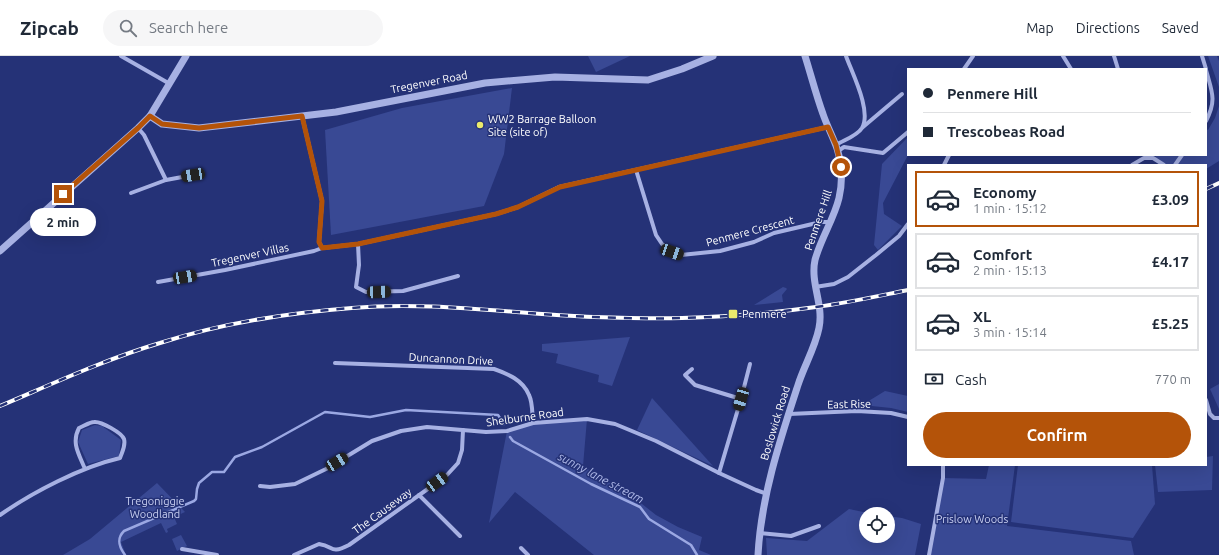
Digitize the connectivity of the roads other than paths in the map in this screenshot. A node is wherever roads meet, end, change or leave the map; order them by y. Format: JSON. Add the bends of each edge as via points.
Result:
{"nodes":[{"id":1,"x":121,"y":56,"type":"edge"},
{"id":2,"x":186,"y":56,"type":"edge"},
{"id":3,"x":713,"y":56,"type":"edge"},
{"id":4,"x":805,"y":56,"type":"edge"},
{"id":5,"x":846,"y":56,"type":"edge"},
{"id":6,"x":973,"y":56,"type":"edge"},
{"id":7,"x":1063,"y":56,"type":"edge"},
{"id":8,"x":1114,"y":56,"type":"edge"},
{"id":9,"x":1202,"y":56,"type":"edge"},
{"id":10,"x":965,"y":68,"type":"edge"},
{"id":11,"x":1070,"y":68,"type":"edge"},
{"id":12,"x":1118,"y":68,"type":"edge"},
{"id":13,"x":1206,"y":68,"type":"edge"},
{"id":14,"x":1207,"y":72,"type":"edge"},
{"id":15,"x":170,"y":84,"type":"junction"},
{"id":16,"x":902,"y":94,"type":"dead end"},
{"id":17,"x":150,"y":116,"type":"junction"},
{"id":18,"x":302,"y":116,"type":"junction"},
{"id":19,"x":1207,"y":119,"type":"edge"},
{"id":20,"x":828,"y":127,"type":"junction"},
{"id":21,"x":138,"y":128,"type":"junction"},
{"id":22,"x":862,"y":129,"type":"junction"},
{"id":23,"x":907,"y":133,"type":"edge"},
{"id":24,"x":837,"y":148,"type":"junction"},
{"id":25,"x":1148,"y":156,"type":"edge"},
{"id":26,"x":1134,"y":164,"type":"edge"},
{"id":27,"x":1162,"y":164,"type":"edge"},
{"id":28,"x":636,"y":170,"type":"junction"},
{"id":29,"x":193,"y":175,"type":"dead end"},
{"id":30,"x":166,"y":180,"type":"junction"},
{"id":31,"x":131,"y":194,"type":"dead end"},
{"id":32,"x":829,"y":222,"type":"junction"},
{"id":33,"x":907,"y":225,"type":"edge"},
{"id":34,"x":358,"y":244,"type":"junction"},
{"id":35,"x":322,"y":248,"type":"junction"},
{"id":36,"x":0,"y":251,"type":"edge"},
{"id":37,"x":458,"y":276,"type":"dead end"},
{"id":38,"x":158,"y":282,"type":"dead end"},
{"id":39,"x":815,"y":287,"type":"junction"},
{"id":40,"x":819,"y":300,"type":"joint"},
{"id":41,"x":335,"y":363,"type":"dead end"},
{"id":42,"x":750,"y":364,"type":"dead end"},
{"id":43,"x":692,"y":369,"type":"dead end"},
{"id":44,"x":741,"y":399,"type":"junction"},
{"id":45,"x":1207,"y":404,"type":"edge"},
{"id":46,"x":789,"y":414,"type":"junction"},
{"id":47,"x":907,"y":417,"type":"edge"},
{"id":48,"x":1217,"y":418,"type":"edge"},
{"id":49,"x":533,"y":423,"type":"junction"},
{"id":50,"x":463,"y":430,"type":"junction"},
{"id":51,"x":943,"y":466,"type":"edge"},
{"id":52,"x":85,"y":469,"type":"junction"},
{"id":53,"x":719,"y":473,"type":"junction"},
{"id":54,"x":260,"y":486,"type":"dead end"},
{"id":55,"x":767,"y":494,"type":"junction"},
{"id":56,"x":419,"y":495,"type":"junction"},
{"id":57,"x":0,"y":515,"type":"edge"},
{"id":58,"x":819,"y":526,"type":"dead end"},
{"id":59,"x":759,"y":533,"type":"junction"},
{"id":60,"x":460,"y":536,"type":"dead end"},
{"id":61,"x":520,"y":548,"type":"dead end"},
{"id":62,"x":182,"y":549,"type":"dead end"},
{"id":63,"x":217,"y":555,"type":"edge"},
{"id":64,"x":294,"y":555,"type":"edge"},
{"id":65,"x":528,"y":555,"type":"edge"},
{"id":66,"x":758,"y":555,"type":"edge"},
{"id":67,"x":929,"y":555,"type":"edge"}],
"edges":[{"from":1,"to":15,"type":"street"},
{"from":2,"to":15,"type":"street"},
{"from":3,"to":18,"type":"street","name":"Tregenver Road","via":[[648,80],[555,77],[485,83],[336,112]]},
{"from":4,"to":20,"type":"street","name":"Penmere Hill"},
{"from":5,"to":22,"type":"street","via":[[865,110]]},
{"from":6,"to":10,"type":"street"},
{"from":7,"to":11,"type":"street"},
{"from":8,"to":12,"type":"street"},
{"from":9,"to":13,"type":"street"},
{"from":14,"to":19,"type":"street","via":[[1215,96]]},
{"from":15,"to":17,"type":"street"},
{"from":16,"to":22,"type":"street"},
{"from":17,"to":18,"type":"street","name":"Tregenver Road","via":[[162,124],[199,128]]},
{"from":17,"to":21,"type":"street"},
{"from":18,"to":35,"type":"street","via":[[322,201],[319,242]]},
{"from":20,"to":24,"type":"street","name":"Penmere Hill"},
{"from":20,"to":28,"type":"street","name":"Tregenver Villas"},
{"from":21,"to":30,"type":"street"},
{"from":21,"to":36,"type":"street"},
{"from":22,"to":24,"type":"street"},
{"from":23,"to":24,"type":"street","via":[[883,153]]},
{"from":24,"to":32,"type":"street","name":"Penmere Hill","via":[[841,167],[839,198]]},
{"from":25,"to":26,"type":"street"},
{"from":25,"to":27,"type":"street"},
{"from":28,"to":32,"type":"street","name":"Penmere Crescent","via":[[656,235],[662,244],[681,255],[720,251],[754,242],[774,233]]},
{"from":28,"to":34,"type":"street","name":"Tregenver Villas","via":[[560,187],[518,207],[496,214]]},
{"from":29,"to":30,"type":"street"},
{"from":30,"to":31,"type":"street"},
{"from":32,"to":39,"type":"street","name":"Penmere Hill","via":[[815,262]]},
{"from":33,"to":39,"type":"street","via":[[899,236],[848,277],[834,284]]},
{"from":34,"to":35,"type":"street","name":"Tregenver Villas"},
{"from":34,"to":37,"type":"street","via":[[356,287],[366,292],[403,291]]},
{"from":35,"to":38,"type":"street","name":"Tregenver Villas"},
{"from":39,"to":40,"type":"street","name":"Penmere Hill"},
{"from":40,"to":46,"type":"street","name":"Boslowick Road","via":[[821,320],[816,340]]},
{"from":41,"to":49,"type":"street","name":"Duncannon Drive","via":[[494,369],[509,374],[524,385],[530,395]]},
{"from":42,"to":44,"type":"street"},
{"from":43,"to":44,"type":"street","via":[[686,375],[695,386]]},
{"from":44,"to":53,"type":"street"},
{"from":45,"to":48,"type":"street","via":[[1210,414]]},
{"from":46,"to":47,"type":"street","name":"East Rise","via":[[857,411]]},
{"from":46,"to":55,"type":"street","name":"Boslowick Road"},
{"from":49,"to":50,"type":"street","name":"Shelburne Road","via":[[507,431]]},
{"from":49,"to":53,"type":"street","name":"Shelburne Road","via":[[587,419],[614,424],[656,441]]},
{"from":50,"to":54,"type":"street","name":"Shelburne Road","via":[[427,427],[401,431],[372,441],[326,469],[295,484]]},
{"from":50,"to":56,"type":"street","name":"The Causeway","via":[[462,450],[458,463],[446,476]]},
{"from":51,"to":67,"type":"street"},
{"from":52,"to":52,"type":"street","via":[[75,442],[79,428],[94,422],[102,423],[119,432],[124,438],[120,458]]},
{"from":52,"to":57,"type":"street","via":[[19,502]]},
{"from":53,"to":55,"type":"street","name":"Shelburne Road"},
{"from":55,"to":59,"type":"street","name":"Boslowick Road"},
{"from":56,"to":60,"type":"street"},
{"from":56,"to":64,"type":"street","name":"The Causeway","via":[[344,548],[332,550],[319,544]]},
{"from":58,"to":59,"type":"street","via":[[791,536]]},
{"from":59,"to":66,"type":"street","name":"Boslowick Road"},
{"from":61,"to":65,"type":"street"},
{"from":62,"to":63,"type":"street"}]}
